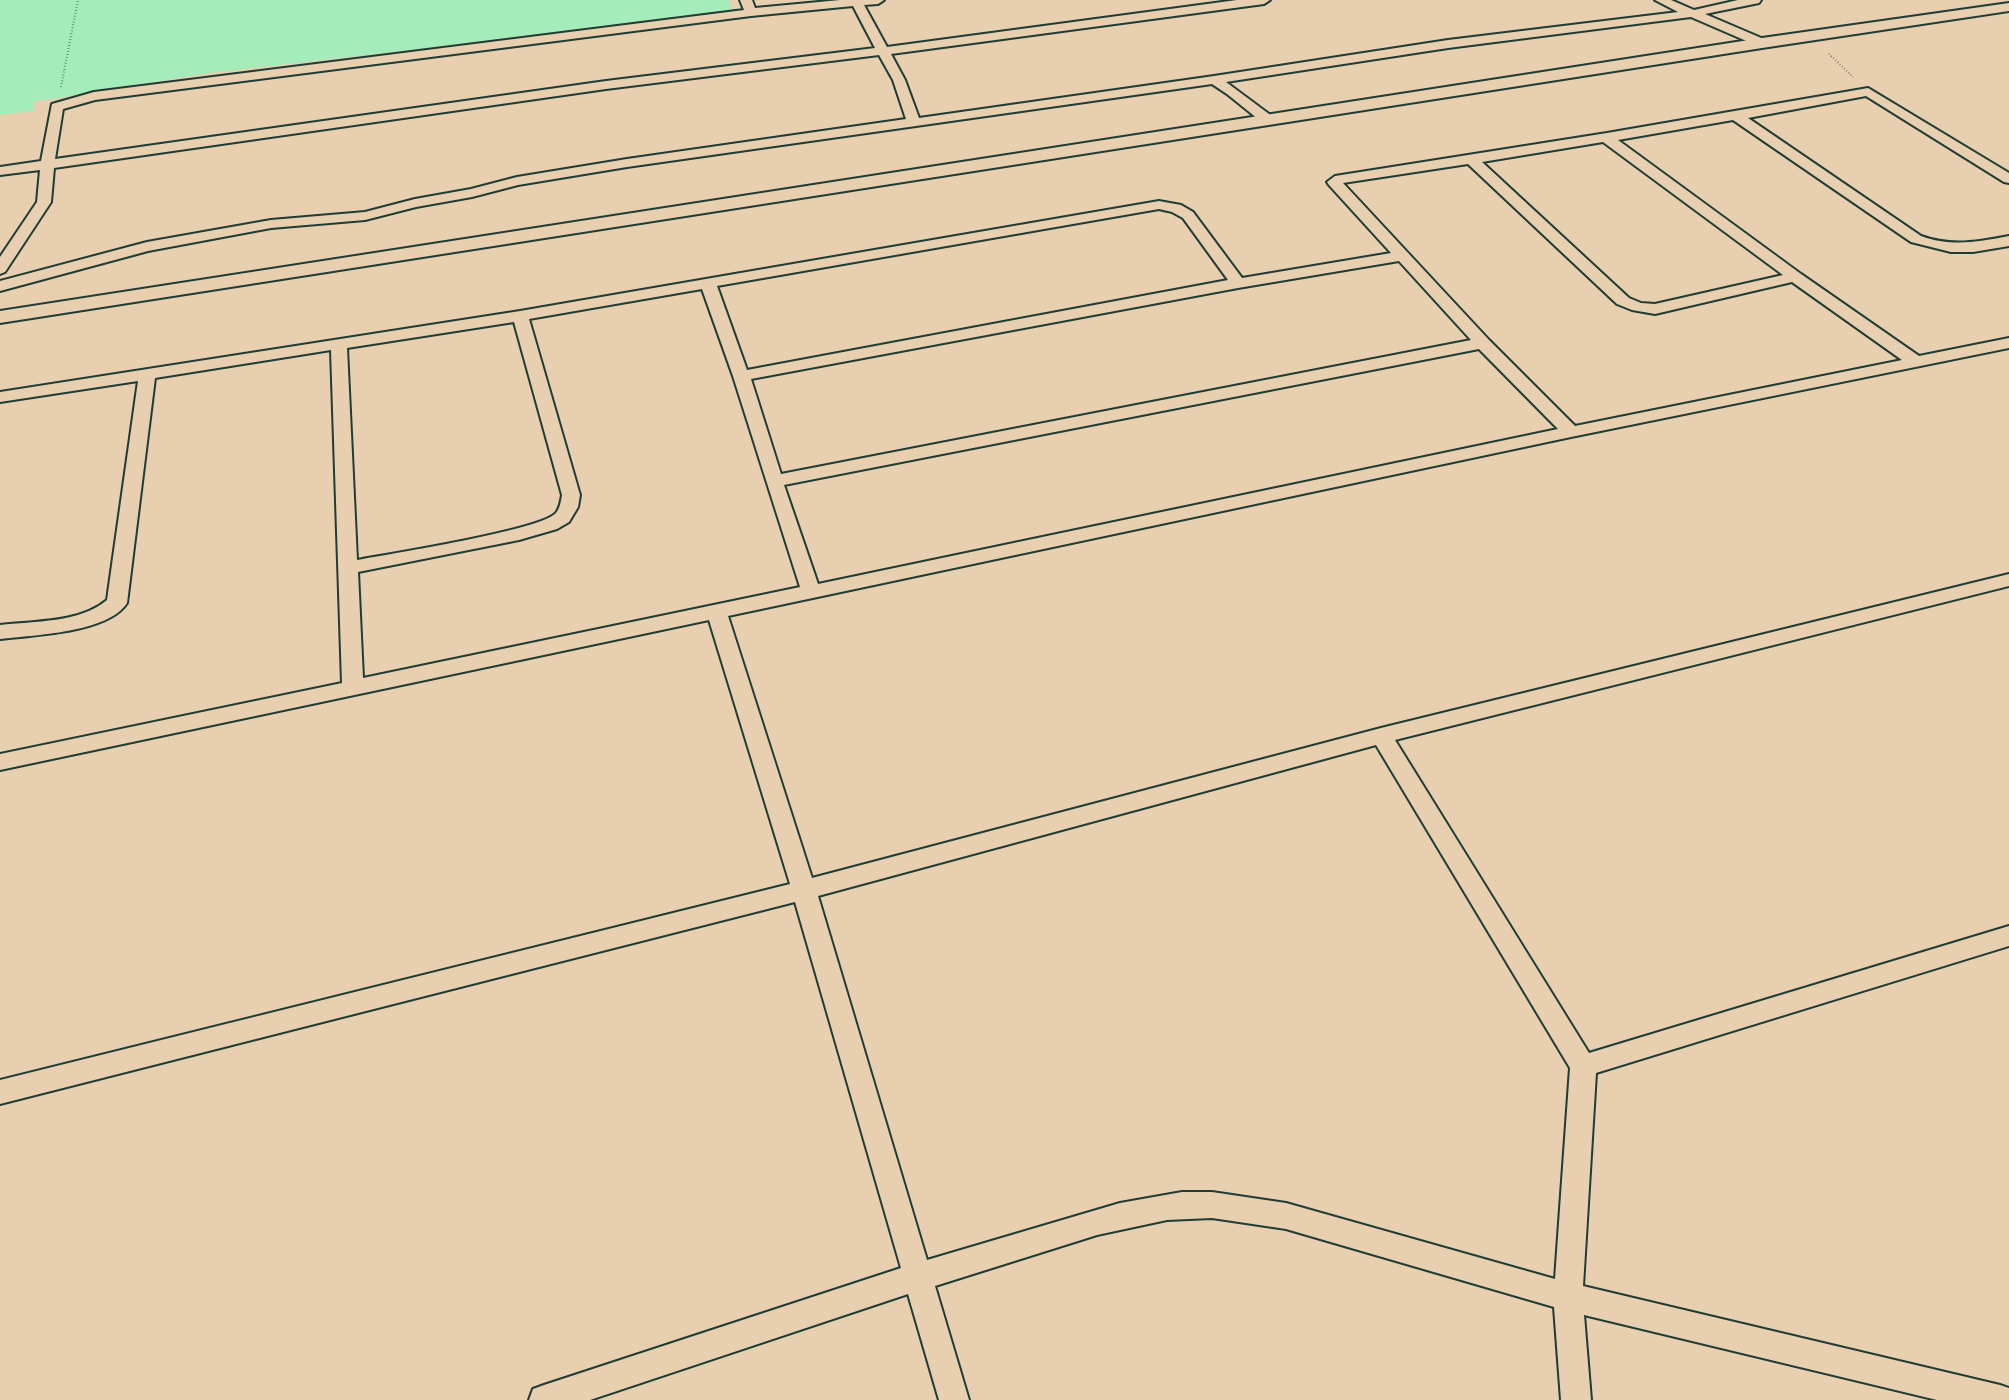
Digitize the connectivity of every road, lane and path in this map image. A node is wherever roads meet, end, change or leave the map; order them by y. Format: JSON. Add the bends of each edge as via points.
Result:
{"nodes":[{"id":1,"x":78,"y":0,"type":"edge"},
{"id":2,"x":878,"y":0,"type":"edge"},
{"id":3,"x":1264,"y":0,"type":"edge"},
{"id":4,"x":1661,"y":0,"type":"edge"},
{"id":5,"x":1756,"y":0,"type":"edge"},
{"id":6,"x":857,"y":3,"type":"junction"},
{"id":7,"x":748,"y":6,"type":"edge"},
{"id":8,"x":2009,"y":7,"type":"edge"},
{"id":9,"x":1694,"y":13,"type":"junction"},
{"id":10,"x":1800,"y":38,"type":"junction"},
{"id":11,"x":1762,"y":43,"type":"junction"},
{"id":12,"x":884,"y":51,"type":"junction"},
{"id":13,"x":1214,"y":80,"type":"junction"},
{"id":14,"x":1868,"y":92,"type":"junction"},
{"id":15,"x":57,"y":107,"type":"junction"},
{"id":16,"x":1736,"y":116,"type":"junction"},
{"id":17,"x":1268,"y":120,"type":"junction"},
{"id":18,"x":914,"y":123,"type":"junction"},
{"id":19,"x":1605,"y":137,"type":"junction"},
{"id":20,"x":1472,"y":160,"type":"junction"},
{"id":21,"x":47,"y":164,"type":"junction"},
{"id":22,"x":0,"y":171,"type":"edge"},
{"id":23,"x":2009,"y":179,"type":"edge"},
{"id":24,"x":2009,"y":241,"type":"edge"},
{"id":25,"x":1402,"y":256,"type":"junction"},
{"id":26,"x":0,"y":269,"type":"edge"},
{"id":27,"x":1795,"y":277,"type":"junction"},
{"id":28,"x":708,"y":283,"type":"junction"},
{"id":29,"x":1238,"y":283,"type":"junction"},
{"id":30,"x":0,"y":286,"type":"edge"},
{"id":31,"x":520,"y":316,"type":"junction"},
{"id":32,"x":0,"y":317,"type":"edge"},
{"id":33,"x":1483,"y":343,"type":"junction"},
{"id":34,"x":2009,"y":343,"type":"edge"},
{"id":35,"x":339,"y":345,"type":"junction"},
{"id":36,"x":1917,"y":363,"type":"junction"},
{"id":37,"x":147,"y":374,"type":"junction"},
{"id":38,"x":741,"y":376,"type":"junction"},
{"id":39,"x":0,"y":397,"type":"edge"},
{"id":40,"x":1571,"y":432,"type":"junction"},
{"id":41,"x":774,"y":481,"type":"junction"},
{"id":42,"x":349,"y":568,"type":"junction"},
{"id":43,"x":2009,"y":580,"type":"edge"},
{"id":44,"x":812,"y":592,"type":"junction"},
{"id":45,"x":717,"y":612,"type":"junction"},
{"id":46,"x":0,"y":632,"type":"edge"},
{"id":47,"x":353,"y":687,"type":"junction"},
{"id":48,"x":1381,"y":736,"type":"junction"},
{"id":49,"x":0,"y":762,"type":"edge"},
{"id":50,"x":804,"y":890,"type":"junction"},
{"id":51,"x":2009,"y":936,"type":"edge"},
{"id":52,"x":1583,"y":1066,"type":"junction"},
{"id":53,"x":0,"y":1092,"type":"edge"},
{"id":54,"x":918,"y":1276,"type":"junction"},
{"id":55,"x":1568,"y":1297,"type":"junction"},
{"id":56,"x":544,"y":1400,"type":"edge"},
{"id":57,"x":954,"y":1400,"type":"edge"},
{"id":58,"x":1576,"y":1400,"type":"edge"},
{"id":59,"x":2000,"y":1400,"type":"edge"}],
"edges":[{"from":1,"to":15,"type":"path"},
{"from":2,"to":6,"type":"street"},
{"from":3,"to":12,"type":"street"},
{"from":4,"to":9,"type":"street"},
{"from":5,"to":9,"type":"street"},
{"from":6,"to":7,"type":"street"},
{"from":6,"to":12,"type":"street"},
{"from":7,"to":15,"type":"street","via":[[706,19],[94,96]]},
{"from":8,"to":10,"type":"street"},
{"from":9,"to":11,"type":"street"},
{"from":9,"to":13,"type":"street","via":[[1448,44]]},
{"from":10,"to":11,"type":"street"},
{"from":10,"to":14,"type":"path","via":[[1831,55]]},
{"from":11,"to":17,"type":"street"},
{"from":12,"to":18,"type":"street","via":[[900,80]]},
{"from":12,"to":21,"type":"street","via":[[606,85]]},
{"from":13,"to":17,"type":"street"},
{"from":13,"to":18,"type":"street"},
{"from":14,"to":16,"type":"street"},
{"from":14,"to":23,"type":"street"},
{"from":15,"to":21,"type":"street"},
{"from":16,"to":19,"type":"street"},
{"from":16,"to":24,"type":"street","via":[[1916,239],[1946,249]]},
{"from":17,"to":32,"type":"street"},
{"from":18,"to":30,"type":"street","via":[[517,181],[365,216],[271,224],[120,253]]},
{"from":19,"to":20,"type":"street"},
{"from":19,"to":27,"type":"street"},
{"from":20,"to":25,"type":"street","via":[[1334,182]]},
{"from":20,"to":27,"type":"street","via":[[1623,301],[1638,307],[1655,309]]},
{"from":21,"to":22,"type":"street"},
{"from":21,"to":26,"type":"street","via":[[44,202]]},
{"from":25,"to":29,"type":"street"},
{"from":25,"to":33,"type":"street"},
{"from":27,"to":36,"type":"street"},
{"from":28,"to":29,"type":"street","via":[[1159,205],[1176,208],[1188,215]]},
{"from":28,"to":31,"type":"street"},
{"from":28,"to":38,"type":"street"},
{"from":29,"to":38,"type":"street"},
{"from":31,"to":35,"type":"street"},
{"from":31,"to":42,"type":"street","via":[[571,495],[569,507],[562,518],[519,534]]},
{"from":33,"to":40,"type":"street"},
{"from":33,"to":41,"type":"street"},
{"from":34,"to":36,"type":"street"},
{"from":35,"to":37,"type":"street"},
{"from":35,"to":42,"type":"street"},
{"from":36,"to":40,"type":"street"},
{"from":37,"to":39,"type":"street"},
{"from":37,"to":46,"type":"street","via":[[117,603],[104,614],[89,619]]},
{"from":38,"to":41,"type":"street"},
{"from":40,"to":44,"type":"street"},
{"from":41,"to":44,"type":"street"},
{"from":42,"to":47,"type":"street"},
{"from":43,"to":48,"type":"street"},
{"from":44,"to":45,"type":"street"},
{"from":45,"to":47,"type":"street"},
{"from":45,"to":50,"type":"street"},
{"from":47,"to":49,"type":"street"},
{"from":48,"to":50,"type":"street"},
{"from":48,"to":52,"type":"street"},
{"from":50,"to":53,"type":"street"},
{"from":50,"to":54,"type":"street"},
{"from":51,"to":52,"type":"street"},
{"from":52,"to":55,"type":"street"},
{"from":54,"to":55,"type":"street","via":[[1121,1216],[1168,1206],[1205,1205],[1248,1208],[1286,1216]]},
{"from":54,"to":56,"type":"street"},
{"from":54,"to":57,"type":"street"},
{"from":55,"to":58,"type":"street"},
{"from":55,"to":59,"type":"street"}]}
